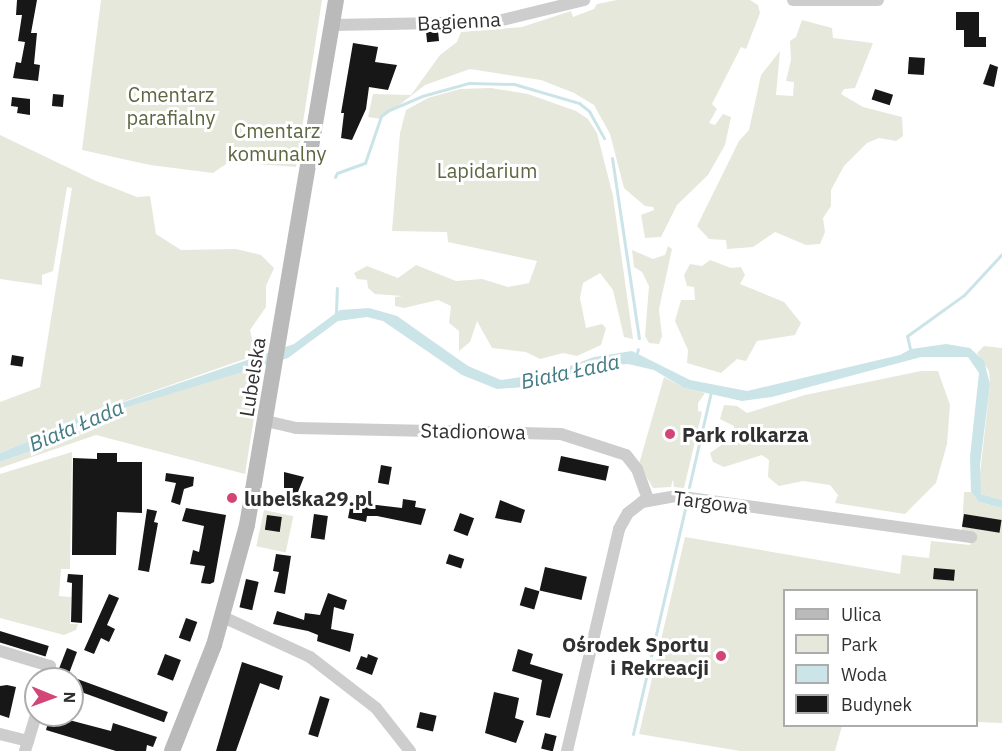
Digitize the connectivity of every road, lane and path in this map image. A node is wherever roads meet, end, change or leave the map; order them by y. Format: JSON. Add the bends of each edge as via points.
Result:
{"nodes":[{"id":1,"x":336,"y":0,"type":"edge"},
{"id":2,"x":584,"y":0,"type":"edge"},
{"id":3,"x":878,"y":0,"type":"edge"},
{"id":4,"x":801,"y":1,"type":"edge"},
{"id":5,"x":332,"y":25,"type":"junction"},
{"id":6,"x":266,"y":421,"type":"junction"},
{"id":7,"x":648,"y":499,"type":"junction"},
{"id":8,"x":971,"y":537,"type":"dead end"},
{"id":9,"x":223,"y":617,"type":"junction"},
{"id":10,"x":0,"y":651,"type":"edge"},
{"id":11,"x":50,"y":667,"type":"edge"},
{"id":12,"x":33,"y":727,"type":"edge"},
{"id":13,"x":0,"y":734,"type":"edge"},
{"id":14,"x":27,"y":746,"type":"edge"},
{"id":15,"x":171,"y":751,"type":"edge"},
{"id":16,"x":410,"y":751,"type":"edge"},
{"id":17,"x":567,"y":751,"type":"edge"}],
"edges":[{"from":1,"to":5,"type":"street","name":"Lubelska"},
{"from":2,"to":5,"type":"street","name":"Bagienna","via":[[494,22]]},
{"from":3,"to":4,"type":"street"},
{"from":5,"to":6,"type":"street","name":"Lubelska"},
{"from":6,"to":7,"type":"street","name":"Stadionowa","via":[[296,428],[561,434],[626,455],[637,469]]},
{"from":6,"to":9,"type":"street","name":"Lubelska","via":[[247,525]]},
{"from":7,"to":8,"type":"street","name":"Targowa","via":[[675,496]]},
{"from":7,"to":17,"type":"street","name":"Targowa","via":[[628,513],[619,529]]},
{"from":9,"to":15,"type":"street","name":"Lubelska"},
{"from":9,"to":16,"type":"street","via":[[310,657],[376,708]]},
{"from":10,"to":11,"type":"street"},
{"from":12,"to":14,"type":"street"},
{"from":13,"to":14,"type":"street"}]}
